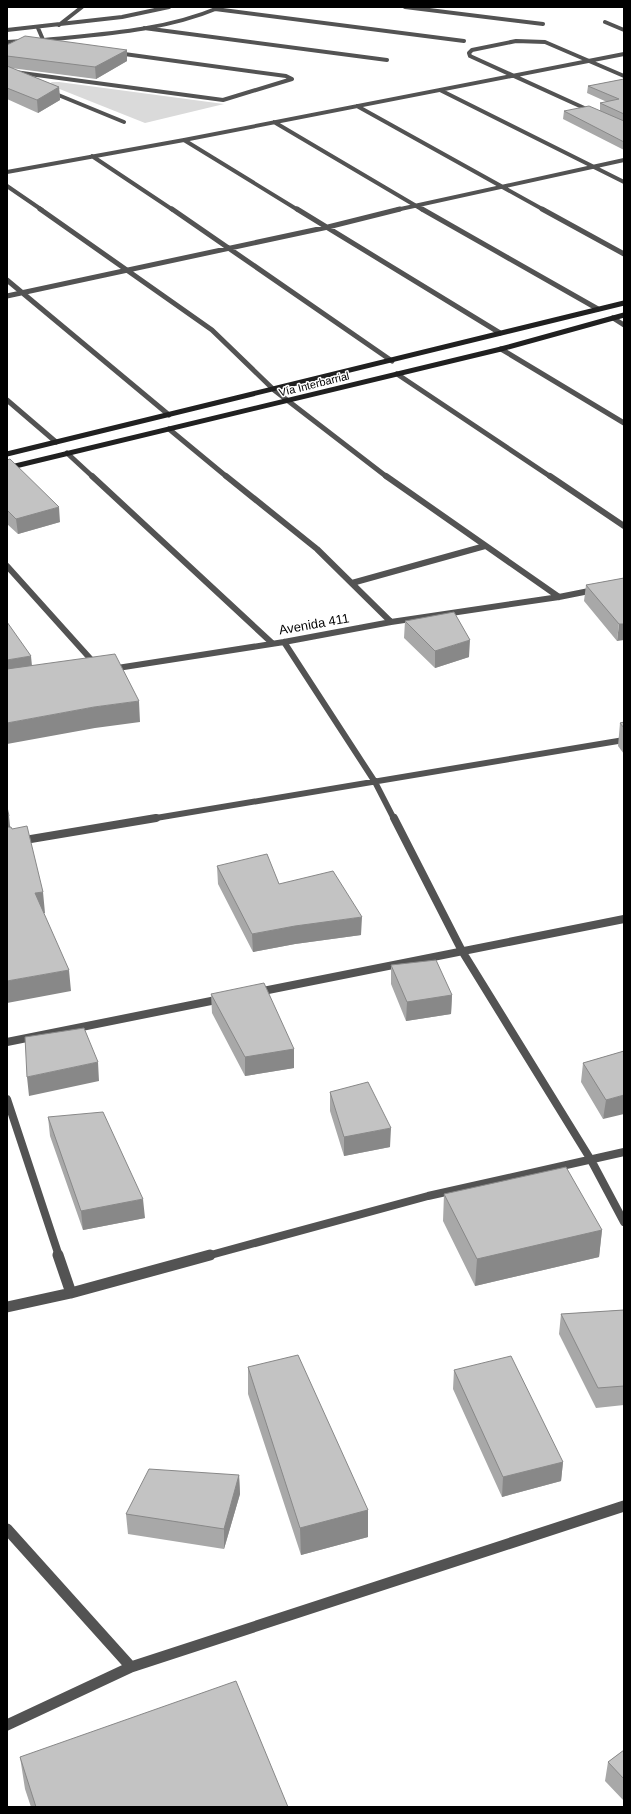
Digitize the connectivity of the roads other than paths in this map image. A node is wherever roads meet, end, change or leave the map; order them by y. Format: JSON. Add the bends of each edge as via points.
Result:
{"nodes":[{"id":1,"x":82,"y":7,"type":"edge"},
{"id":2,"x":169,"y":7,"type":"edge"},
{"id":3,"x":220,"y":7,"type":"edge"},
{"id":4,"x":405,"y":7,"type":"edge"},
{"id":5,"x":215,"y":9,"type":"junction"},
{"id":6,"x":605,"y":22,"type":"dead end"},
{"id":7,"x":543,"y":24,"type":"dead end"},
{"id":8,"x":59,"y":26,"type":"junction"},
{"id":9,"x":38,"y":28,"type":"junction"},
{"id":10,"x":144,"y":28,"type":"junction"},
{"id":11,"x":7,"y":30,"type":"edge"},
{"id":12,"x":624,"y":30,"type":"edge"},
{"id":13,"x":35,"y":40,"type":"edge"},
{"id":14,"x":42,"y":40,"type":"junction"},
{"id":15,"x":28,"y":41,"type":"edge"},
{"id":16,"x":464,"y":41,"type":"dead end"},
{"id":17,"x":7,"y":42,"type":"edge"},
{"id":18,"x":58,"y":45,"type":"edge"},
{"id":19,"x":113,"y":52,"type":"edge"},
{"id":20,"x":624,"y":54,"type":"edge"},
{"id":21,"x":387,"y":60,"type":"dead end"},
{"id":22,"x":588,"y":61,"type":"junction"},
{"id":23,"x":7,"y":70,"type":"edge"},
{"id":24,"x":7,"y":74,"type":"edge"},
{"id":25,"x":515,"y":75,"type":"junction"},
{"id":26,"x":624,"y":76,"type":"edge"},
{"id":27,"x":14,"y":77,"type":"edge"},
{"id":28,"x":44,"y":89,"type":"edge"},
{"id":29,"x":440,"y":90,"type":"junction"},
{"id":30,"x":357,"y":106,"type":"junction"},
{"id":31,"x":597,"y":114,"type":"edge"},
{"id":32,"x":124,"y":122,"type":"dead end"},
{"id":33,"x":274,"y":122,"type":"junction"},
{"id":34,"x":184,"y":140,"type":"junction"},
{"id":35,"x":92,"y":156,"type":"junction"},
{"id":36,"x":624,"y":160,"type":"edge"},
{"id":37,"x":594,"y":167,"type":"junction"},
{"id":38,"x":7,"y":172,"type":"edge"},
{"id":39,"x":624,"y":182,"type":"edge"},
{"id":40,"x":7,"y":186,"type":"edge"},
{"id":41,"x":503,"y":187,"type":"junction"},
{"id":42,"x":415,"y":205,"type":"junction"},
{"id":43,"x":328,"y":227,"type":"junction"},
{"id":44,"x":230,"y":248,"type":"junction"},
{"id":45,"x":624,"y":254,"type":"edge"},
{"id":46,"x":129,"y":270,"type":"junction"},
{"id":47,"x":7,"y":280,"type":"edge"},
{"id":48,"x":23,"y":292,"type":"junction"},
{"id":49,"x":7,"y":296,"type":"edge"},
{"id":50,"x":624,"y":303,"type":"edge"},
{"id":51,"x":598,"y":310,"type":"junction"},
{"id":52,"x":624,"y":315,"type":"edge"},
{"id":53,"x":613,"y":318,"type":"junction"},
{"id":54,"x":624,"y":325,"type":"edge"},
{"id":55,"x":500,"y":333,"type":"junction"},
{"id":56,"x":501,"y":349,"type":"junction"},
{"id":57,"x":392,"y":361,"type":"junction"},
{"id":58,"x":397,"y":374,"type":"junction"},
{"id":59,"x":274,"y":390,"type":"junction"},
{"id":60,"x":7,"y":400,"type":"edge"},
{"id":61,"x":289,"y":401,"type":"junction"},
{"id":62,"x":169,"y":416,"type":"junction"},
{"id":63,"x":624,"y":423,"type":"edge"},
{"id":64,"x":168,"y":429,"type":"junction"},
{"id":65,"x":56,"y":442,"type":"junction"},
{"id":66,"x":67,"y":453,"type":"junction"},
{"id":67,"x":7,"y":454,"type":"edge"},
{"id":68,"x":7,"y":468,"type":"edge"},
{"id":69,"x":624,"y":526,"type":"edge"},
{"id":70,"x":485,"y":546,"type":"junction"},
{"id":71,"x":7,"y":566,"type":"edge"},
{"id":72,"x":352,"y":583,"type":"junction"},
{"id":73,"x":602,"y":588,"type":"edge"},
{"id":74,"x":559,"y":597,"type":"junction"},
{"id":75,"x":391,"y":622,"type":"junction"},
{"id":76,"x":284,"y":642,"type":"junction"},
{"id":77,"x":272,"y":644,"type":"junction"},
{"id":78,"x":101,"y":670,"type":"junction"},
{"id":79,"x":93,"y":672,"type":"edge"},
{"id":80,"x":624,"y":740,"type":"edge"},
{"id":81,"x":375,"y":782,"type":"junction"},
{"id":82,"x":7,"y":843,"type":"edge"},
{"id":83,"x":624,"y":919,"type":"edge"},
{"id":84,"x":462,"y":952,"type":"junction"},
{"id":85,"x":250,"y":993,"type":"edge"},
{"id":86,"x":227,"y":998,"type":"edge"},
{"id":87,"x":7,"y":1042,"type":"edge"},
{"id":88,"x":7,"y":1099,"type":"edge"},
{"id":89,"x":624,"y":1152,"type":"edge"},
{"id":90,"x":591,"y":1160,"type":"junction"},
{"id":91,"x":624,"y":1222,"type":"edge"},
{"id":92,"x":71,"y":1293,"type":"junction"},
{"id":93,"x":7,"y":1307,"type":"edge"},
{"id":94,"x":624,"y":1506,"type":"edge"},
{"id":95,"x":7,"y":1529,"type":"edge"},
{"id":96,"x":131,"y":1667,"type":"junction"},
{"id":97,"x":7,"y":1725,"type":"edge"}],
"edges":[{"from":1,"to":8,"type":"street"},
{"from":2,"to":8,"type":"street","via":[[132,16]]},
{"from":3,"to":5,"type":"street"},
{"from":4,"to":7,"type":"street"},
{"from":5,"to":10,"type":"street","via":[[188,19]]},
{"from":5,"to":16,"type":"street"},
{"from":6,"to":12,"type":"street"},
{"from":8,"to":9,"type":"street"},
{"from":9,"to":11,"type":"street"},
{"from":9,"to":14,"type":"street"},
{"from":10,"to":14,"type":"street"},
{"from":10,"to":21,"type":"street"},
{"from":13,"to":14,"type":"street"},
{"from":14,"to":18,"type":"street"},
{"from":15,"to":17,"type":"street"},
{"from":19,"to":23,"type":"street","via":[[286,76],[292,79],[223,100]]},
{"from":20,"to":22,"type":"street"},
{"from":22,"to":25,"type":"street"},
{"from":22,"to":25,"type":"street","via":[[545,42],[516,41],[472,50],[469,53],[470,56]]},
{"from":22,"to":26,"type":"street"},
{"from":24,"to":27,"type":"street"},
{"from":25,"to":29,"type":"street"},
{"from":25,"to":31,"type":"street"},
{"from":28,"to":32,"type":"street"},
{"from":29,"to":30,"type":"street"},
{"from":29,"to":37,"type":"street"},
{"from":30,"to":33,"type":"street"},
{"from":30,"to":41,"type":"street"},
{"from":33,"to":34,"type":"street"},
{"from":33,"to":42,"type":"street"},
{"from":34,"to":35,"type":"street"},
{"from":34,"to":43,"type":"street"},
{"from":35,"to":38,"type":"street"},
{"from":35,"to":44,"type":"street"},
{"from":36,"to":37,"type":"street"},
{"from":37,"to":39,"type":"street"},
{"from":37,"to":41,"type":"street"},
{"from":40,"to":46,"type":"street"},
{"from":41,"to":42,"type":"street"},
{"from":41,"to":45,"type":"street"},
{"from":42,"to":43,"type":"street"},
{"from":42,"to":51,"type":"street"},
{"from":43,"to":44,"type":"street"},
{"from":43,"to":55,"type":"street"},
{"from":44,"to":46,"type":"street"},
{"from":44,"to":57,"type":"street"},
{"from":46,"to":48,"type":"street"},
{"from":46,"to":59,"type":"street","via":[[212,330]]},
{"from":47,"to":48,"type":"street"},
{"from":48,"to":49,"type":"street"},
{"from":48,"to":62,"type":"street"},
{"from":50,"to":51,"type":"main road","name":"Vía Interbarrial"},
{"from":51,"to":55,"type":"main road","name":"Vía Interbarrial"},
{"from":52,"to":53,"type":"main road","name":"Vía Interbarrial"},
{"from":53,"to":54,"type":"street"},
{"from":53,"to":56,"type":"main road","name":"Vía Interbarrial"},
{"from":55,"to":57,"type":"main road","name":"Vía Interbarrial"},
{"from":56,"to":58,"type":"main road","name":"Vía Interbarrial"},
{"from":56,"to":63,"type":"street"},
{"from":57,"to":59,"type":"main road","name":"Vía Interbarrial"},
{"from":58,"to":61,"type":"main road","name":"Vía Interbarrial"},
{"from":58,"to":69,"type":"street"},
{"from":59,"to":61,"type":"street"},
{"from":59,"to":62,"type":"main road","name":"Vía Interbarrial"},
{"from":60,"to":65,"type":"street"},
{"from":61,"to":64,"type":"main road","name":"Vía Interbarrial"},
{"from":61,"to":70,"type":"street","via":[[391,480]]},
{"from":62,"to":65,"type":"main road","name":"Vía Interbarrial"},
{"from":64,"to":66,"type":"main road","name":"Vía Interbarrial"},
{"from":64,"to":72,"type":"street","via":[[317,549]]},
{"from":65,"to":67,"type":"main road","name":"Vía Interbarrial"},
{"from":66,"to":68,"type":"main road","name":"Vía Interbarrial"},
{"from":66,"to":77,"type":"street"},
{"from":70,"to":72,"type":"street"},
{"from":70,"to":74,"type":"street"},
{"from":71,"to":78,"type":"street"},
{"from":72,"to":75,"type":"street"},
{"from":73,"to":74,"type":"street","name":"Avenida 411"},
{"from":74,"to":75,"type":"street","name":"Avenida 411"},
{"from":75,"to":76,"type":"street","name":"Avenida 411"},
{"from":76,"to":77,"type":"street","name":"Avenida 411"},
{"from":76,"to":81,"type":"street"},
{"from":77,"to":78,"type":"street","name":"Avenida 411"},
{"from":78,"to":79,"type":"street","name":"Avenida 411"},
{"from":80,"to":81,"type":"street"},
{"from":81,"to":82,"type":"street"},
{"from":81,"to":84,"type":"street"},
{"from":83,"to":84,"type":"street"},
{"from":84,"to":85,"type":"street"},
{"from":84,"to":90,"type":"street"},
{"from":86,"to":87,"type":"street"},
{"from":88,"to":92,"type":"street"},
{"from":89,"to":90,"type":"street"},
{"from":90,"to":91,"type":"street"},
{"from":90,"to":92,"type":"street","via":[[428,1196]]},
{"from":92,"to":93,"type":"street"},
{"from":94,"to":96,"type":"street"},
{"from":95,"to":96,"type":"street"},
{"from":96,"to":97,"type":"street"}]}
